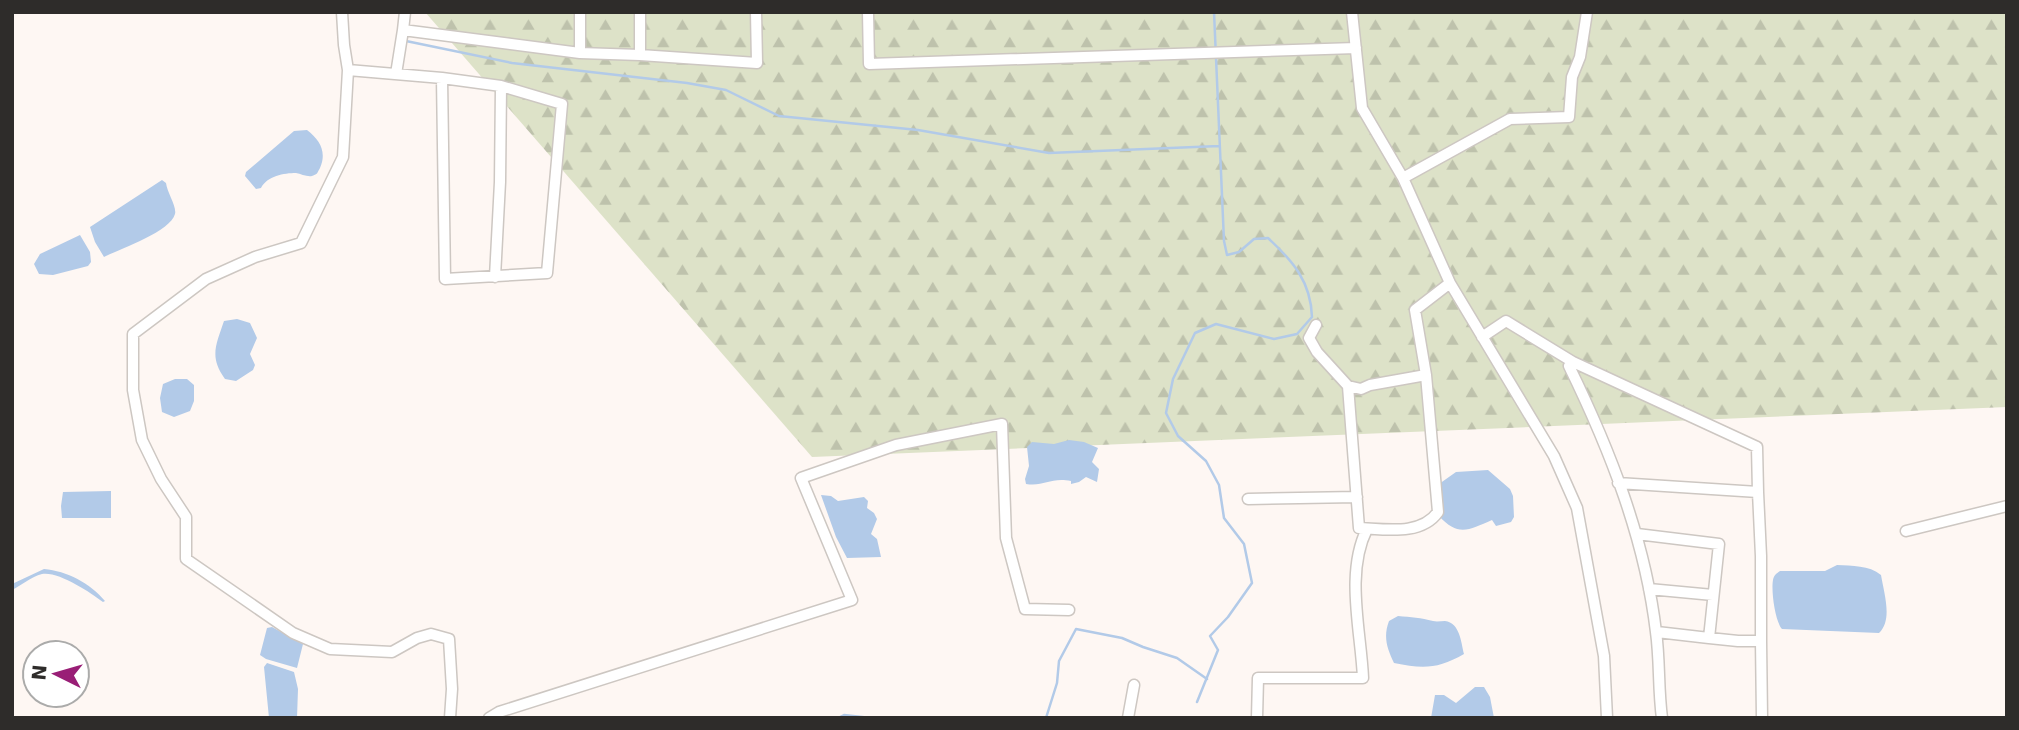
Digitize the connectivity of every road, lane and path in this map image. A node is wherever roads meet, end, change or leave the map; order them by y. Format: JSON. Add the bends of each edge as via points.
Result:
{"nodes":[{"id":1,"x":342,"y":12,"type":"edge"},
{"id":2,"x":405,"y":12,"type":"edge"},
{"id":3,"x":580,"y":12,"type":"edge"},
{"id":4,"x":640,"y":12,"type":"edge"},
{"id":5,"x":756,"y":12,"type":"edge"},
{"id":6,"x":868,"y":12,"type":"edge"},
{"id":7,"x":1352,"y":12,"type":"edge"},
{"id":8,"x":1587,"y":12,"type":"edge"},
{"id":9,"x":403,"y":30,"type":"junction"},
{"id":10,"x":1356,"y":48,"type":"junction"},
{"id":11,"x":580,"y":53,"type":"junction"},
{"id":12,"x":640,"y":55,"type":"junction"},
{"id":13,"x":348,"y":70,"type":"junction"},
{"id":14,"x":396,"y":74,"type":"junction"},
{"id":15,"x":442,"y":78,"type":"junction"},
{"id":16,"x":501,"y":86,"type":"junction"},
{"id":17,"x":1403,"y":178,"type":"junction"},
{"id":18,"x":495,"y":277,"type":"junction"},
{"id":19,"x":1450,"y":283,"type":"junction"},
{"id":20,"x":1316,"y":325,"type":"dead end"},
{"id":21,"x":1482,"y":337,"type":"junction"},
{"id":22,"x":1573,"y":362,"type":"junction"},
{"id":23,"x":1426,"y":375,"type":"junction"},
{"id":24,"x":1348,"y":386,"type":"junction"},
{"id":25,"x":1618,"y":482,"type":"junction"},
{"id":26,"x":1758,"y":492,"type":"junction"},
{"id":27,"x":1357,"y":497,"type":"junction"},
{"id":28,"x":1248,"y":499,"type":"dead end"},
{"id":29,"x":2007,"y":506,"type":"edge"},
{"id":30,"x":1367,"y":528,"type":"junction"},
{"id":31,"x":1906,"y":531,"type":"dead end"},
{"id":32,"x":1637,"y":534,"type":"junction"},
{"id":33,"x":1649,"y":589,"type":"junction"},
{"id":34,"x":1713,"y":595,"type":"junction"},
{"id":35,"x":1069,"y":610,"type":"dead end"},
{"id":36,"x":1657,"y":632,"type":"junction"},
{"id":37,"x":1709,"y":638,"type":"junction"},
{"id":38,"x":1761,"y":641,"type":"junction"},
{"id":39,"x":1135,"y":685,"type":"dead end"},
{"id":40,"x":450,"y":718,"type":"edge"},
{"id":41,"x":489,"y":718,"type":"edge"},
{"id":42,"x":1128,"y":718,"type":"edge"},
{"id":43,"x":1257,"y":718,"type":"edge"},
{"id":44,"x":1607,"y":718,"type":"edge"},
{"id":45,"x":1662,"y":718,"type":"edge"},
{"id":46,"x":1762,"y":718,"type":"edge"}],
"edges":[{"from":1,"to":13,"type":"street"},
{"from":2,"to":9,"type":"street"},
{"from":3,"to":11,"type":"street"},
{"from":4,"to":12,"type":"street"},
{"from":5,"to":12,"type":"street","via":[[757,63]]},
{"from":6,"to":10,"type":"street","via":[[869,64]]},
{"from":7,"to":10,"type":"street"},
{"from":8,"to":17,"type":"street","via":[[1572,77],[1569,117],[1510,118]]},
{"from":9,"to":11,"type":"street"},
{"from":9,"to":14,"type":"street"},
{"from":10,"to":17,"type":"street","via":[[1362,108]]},
{"from":11,"to":12,"type":"street"},
{"from":13,"to":14,"type":"street"},
{"from":13,"to":40,"type":"street","via":[[343,157],[301,243],[206,279],[134,334],[133,390],[142,440],[160,479],[186,517],[186,559],[293,633],[330,649],[392,652],[431,634],[449,639]]},
{"from":14,"to":15,"type":"street"},
{"from":15,"to":16,"type":"street"},
{"from":15,"to":18,"type":"street","via":[[445,279]]},
{"from":16,"to":18,"type":"street"},
{"from":16,"to":18,"type":"street","via":[[562,104],[547,273]]},
{"from":17,"to":19,"type":"street"},
{"from":19,"to":21,"type":"street"},
{"from":19,"to":23,"type":"street","via":[[1415,310]]},
{"from":20,"to":24,"type":"street","via":[[1309,338]]},
{"from":21,"to":22,"type":"street","via":[[1506,321]]},
{"from":21,"to":44,"type":"street","via":[[1554,456],[1577,508],[1604,656]]},
{"from":22,"to":25,"type":"street","via":[[1569,366],[1598,425]]},
{"from":22,"to":26,"type":"street","via":[[1757,447]]},
{"from":23,"to":24,"type":"street","via":[[1361,389]]},
{"from":23,"to":30,"type":"street","via":[[1438,512],[1409,530]]},
{"from":24,"to":27,"type":"street"},
{"from":25,"to":26,"type":"street"},
{"from":25,"to":32,"type":"street"},
{"from":26,"to":38,"type":"street"},
{"from":27,"to":28,"type":"street"},
{"from":27,"to":30,"type":"street","via":[[1359,528]]},
{"from":29,"to":31,"type":"street"},
{"from":30,"to":43,"type":"street","via":[[1359,544],[1356,593],[1363,678],[1258,678]]},
{"from":32,"to":33,"type":"street"},
{"from":32,"to":34,"type":"street","via":[[1719,544]]},
{"from":33,"to":34,"type":"street"},
{"from":33,"to":36,"type":"street"},
{"from":34,"to":37,"type":"street"},
{"from":35,"to":41,"type":"street","via":[[1025,609],[1006,538],[1002,425],[896,445],[801,478],[852,600]]},
{"from":36,"to":37,"type":"street"},
{"from":36,"to":45,"type":"street"},
{"from":37,"to":38,"type":"street"},
{"from":38,"to":46,"type":"street"},
{"from":39,"to":42,"type":"street"}]}
